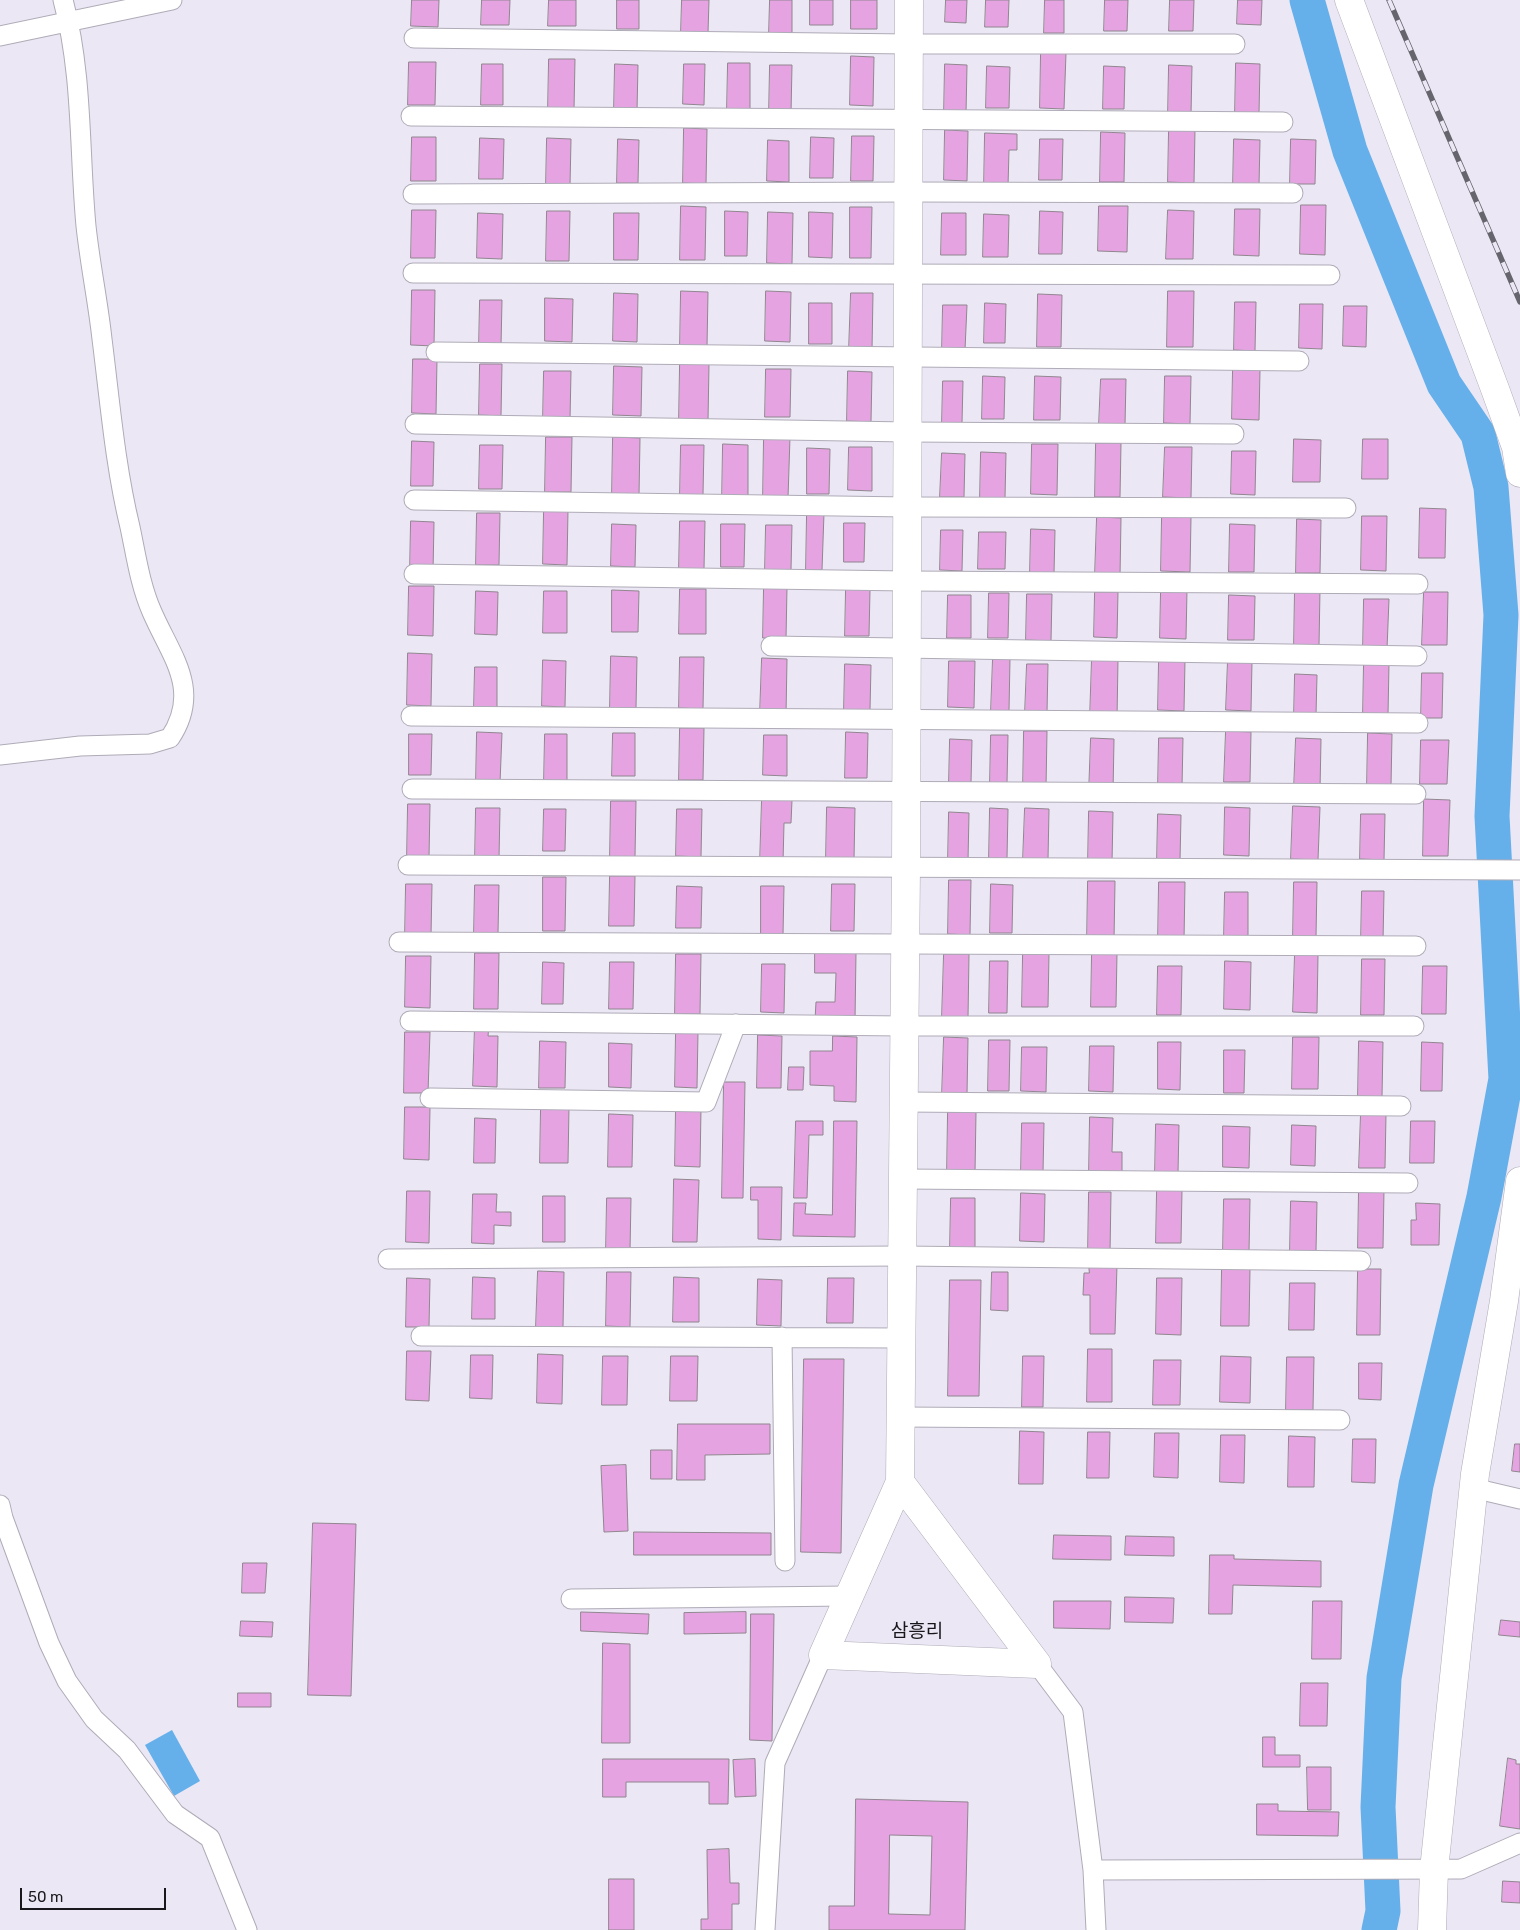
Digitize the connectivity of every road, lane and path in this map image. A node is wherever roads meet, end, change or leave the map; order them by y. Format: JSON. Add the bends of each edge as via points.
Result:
{"nodes":[{"id":1,"x":63,"y":0,"type":"edge"},
{"id":2,"x":172,"y":0,"type":"edge"},
{"id":3,"x":909,"y":0,"type":"edge"},
{"id":4,"x":1349,"y":0,"type":"edge"},
{"id":5,"x":69,"y":21,"type":"junction"},
{"id":6,"x":0,"y":36,"type":"edge"},
{"id":7,"x":414,"y":38,"type":"dead end"},
{"id":8,"x":909,"y":44,"type":"junction"},
{"id":9,"x":1234,"y":44,"type":"dead end"},
{"id":10,"x":411,"y":116,"type":"dead end"},
{"id":11,"x":909,"y":119,"type":"junction"},
{"id":12,"x":1283,"y":122,"type":"dead end"},
{"id":13,"x":909,"y":192,"type":"junction"},
{"id":14,"x":413,"y":194,"type":"dead end"},
{"id":15,"x":1294,"y":194,"type":"dead end"},
{"id":16,"x":413,"y":273,"type":"dead end"},
{"id":17,"x":908,"y":274,"type":"junction"},
{"id":18,"x":1330,"y":275,"type":"dead end"},
{"id":19,"x":436,"y":352,"type":"dead end"},
{"id":20,"x":908,"y":356,"type":"junction"},
{"id":21,"x":1299,"y":362,"type":"dead end"},
{"id":22,"x":415,"y":424,"type":"dead end"},
{"id":23,"x":908,"y":432,"type":"junction"},
{"id":24,"x":1234,"y":434,"type":"dead end"},
{"id":25,"x":1520,"y":473,"type":"edge"},
{"id":26,"x":414,"y":500,"type":"dead end"},
{"id":27,"x":908,"y":507,"type":"junction"},
{"id":28,"x":1346,"y":508,"type":"dead end"},
{"id":29,"x":414,"y":574,"type":"dead end"},
{"id":30,"x":907,"y":581,"type":"junction"},
{"id":31,"x":1418,"y":584,"type":"dead end"},
{"id":32,"x":772,"y":646,"type":"dead end"},
{"id":33,"x":907,"y":649,"type":"junction"},
{"id":34,"x":1417,"y":656,"type":"dead end"},
{"id":35,"x":411,"y":716,"type":"dead end"},
{"id":36,"x":907,"y":720,"type":"junction"},
{"id":37,"x":1418,"y":724,"type":"dead end"},
{"id":38,"x":0,"y":755,"type":"edge"},
{"id":39,"x":412,"y":789,"type":"dead end"},
{"id":40,"x":906,"y":791,"type":"junction"},
{"id":41,"x":1416,"y":794,"type":"dead end"},
{"id":42,"x":408,"y":865,"type":"dead end"},
{"id":43,"x":906,"y":868,"type":"junction"},
{"id":44,"x":1519,"y":870,"type":"edge"},
{"id":45,"x":399,"y":942,"type":"dead end"},
{"id":46,"x":905,"y":945,"type":"junction"},
{"id":47,"x":1416,"y":946,"type":"dead end"},
{"id":48,"x":410,"y":1020,"type":"dead end"},
{"id":49,"x":736,"y":1024,"type":"junction"},
{"id":50,"x":904,"y":1026,"type":"junction"},
{"id":51,"x":1414,"y":1026,"type":"dead end"},
{"id":52,"x":430,"y":1098,"type":"dead end"},
{"id":53,"x":904,"y":1102,"type":"junction"},
{"id":54,"x":1401,"y":1106,"type":"dead end"},
{"id":55,"x":903,"y":1179,"type":"junction"},
{"id":56,"x":1520,"y":1180,"type":"edge"},
{"id":57,"x":1408,"y":1182,"type":"dead end"},
{"id":58,"x":902,"y":1256,"type":"junction"},
{"id":59,"x":388,"y":1259,"type":"dead end"},
{"id":60,"x":1361,"y":1262,"type":"dead end"},
{"id":61,"x":421,"y":1336,"type":"dead end"},
{"id":62,"x":782,"y":1337,"type":"junction"},
{"id":63,"x":901,"y":1338,"type":"junction"},
{"id":64,"x":901,"y":1417,"type":"junction"},
{"id":65,"x":1340,"y":1420,"type":"dead end"},
{"id":66,"x":900,"y":1482,"type":"junction"},
{"id":67,"x":1473,"y":1488,"type":"junction"},
{"id":68,"x":1520,"y":1500,"type":"edge"},
{"id":69,"x":0,"y":1505,"type":"edge"},
{"id":70,"x":786,"y":1561,"type":"dead end"},
{"id":71,"x":849,"y":1596,"type":"junction"},
{"id":72,"x":571,"y":1599,"type":"dead end"},
{"id":73,"x":822,"y":1654,"type":"junction"},
{"id":74,"x":1037,"y":1664,"type":"junction"},
{"id":75,"x":1520,"y":1843,"type":"edge"},
{"id":76,"x":1093,"y":1870,"type":"junction"},
{"id":77,"x":1434,"y":1870,"type":"junction"},
{"id":78,"x":247,"y":1930,"type":"edge"},
{"id":79,"x":765,"y":1930,"type":"edge"},
{"id":80,"x":1096,"y":1930,"type":"edge"},
{"id":81,"x":1432,"y":1930,"type":"edge"}],
"edges":[{"from":1,"to":5,"type":"street"},
{"from":2,"to":5,"type":"street"},
{"from":3,"to":8,"type":"street"},
{"from":4,"to":25,"type":"street","via":[[1496,389],[1516,447]]},
{"from":5,"to":6,"type":"street"},
{"from":5,"to":38,"type":"street","via":[[79,104],[86,227],[123,497],[151,611],[174,655],[183,681],[184,704],[180,724],[170,738],[150,744],[80,746]]},
{"from":7,"to":8,"type":"street"},
{"from":8,"to":9,"type":"street"},
{"from":8,"to":11,"type":"street"},
{"from":10,"to":11,"type":"street"},
{"from":11,"to":12,"type":"street"},
{"from":11,"to":13,"type":"street"},
{"from":13,"to":14,"type":"street"},
{"from":13,"to":15,"type":"street"},
{"from":13,"to":17,"type":"street"},
{"from":16,"to":17,"type":"street"},
{"from":17,"to":18,"type":"street"},
{"from":17,"to":20,"type":"street"},
{"from":19,"to":20,"type":"street"},
{"from":20,"to":21,"type":"street"},
{"from":20,"to":23,"type":"street"},
{"from":22,"to":23,"type":"street"},
{"from":23,"to":24,"type":"street"},
{"from":23,"to":27,"type":"street"},
{"from":26,"to":27,"type":"street"},
{"from":27,"to":28,"type":"street"},
{"from":27,"to":30,"type":"street"},
{"from":29,"to":30,"type":"street"},
{"from":30,"to":31,"type":"street"},
{"from":30,"to":33,"type":"street"},
{"from":32,"to":33,"type":"street"},
{"from":33,"to":34,"type":"street"},
{"from":33,"to":36,"type":"street"},
{"from":35,"to":36,"type":"street"},
{"from":36,"to":37,"type":"street"},
{"from":36,"to":40,"type":"street"},
{"from":39,"to":40,"type":"street"},
{"from":40,"to":41,"type":"street","via":[[1154,795]]},
{"from":40,"to":43,"type":"street"},
{"from":42,"to":43,"type":"street"},
{"from":43,"to":44,"type":"street"},
{"from":43,"to":46,"type":"street"},
{"from":45,"to":46,"type":"street"},
{"from":46,"to":47,"type":"street"},
{"from":46,"to":50,"type":"street"},
{"from":48,"to":49,"type":"street"},
{"from":49,"to":50,"type":"street"},
{"from":49,"to":52,"type":"street","via":[[706,1102]]},
{"from":50,"to":51,"type":"street"},
{"from":50,"to":53,"type":"street"},
{"from":53,"to":54,"type":"street"},
{"from":53,"to":55,"type":"street"},
{"from":55,"to":57,"type":"street"},
{"from":55,"to":58,"type":"street"},
{"from":56,"to":67,"type":"street"},
{"from":58,"to":59,"type":"street"},
{"from":58,"to":60,"type":"street"},
{"from":58,"to":63,"type":"street"},
{"from":61,"to":62,"type":"street"},
{"from":62,"to":63,"type":"street"},
{"from":62,"to":70,"type":"street"},
{"from":63,"to":64,"type":"street"},
{"from":64,"to":65,"type":"street"},
{"from":64,"to":66,"type":"street"},
{"from":66,"to":71,"type":"street"},
{"from":66,"to":74,"type":"street"},
{"from":67,"to":68,"type":"street"},
{"from":67,"to":77,"type":"street"},
{"from":69,"to":78,"type":"street","via":[[49,1643],[67,1681],[94,1719],[127,1750],[174,1814],[210,1838]]},
{"from":71,"to":72,"type":"street"},
{"from":71,"to":73,"type":"street"},
{"from":73,"to":74,"type":"street"},
{"from":73,"to":79,"type":"street","via":[[775,1763]]},
{"from":74,"to":76,"type":"street","via":[[1073,1712]]},
{"from":75,"to":77,"type":"street","via":[[1461,1869]]},
{"from":76,"to":77,"type":"street"},
{"from":76,"to":80,"type":"street"},
{"from":77,"to":81,"type":"street"}]}
